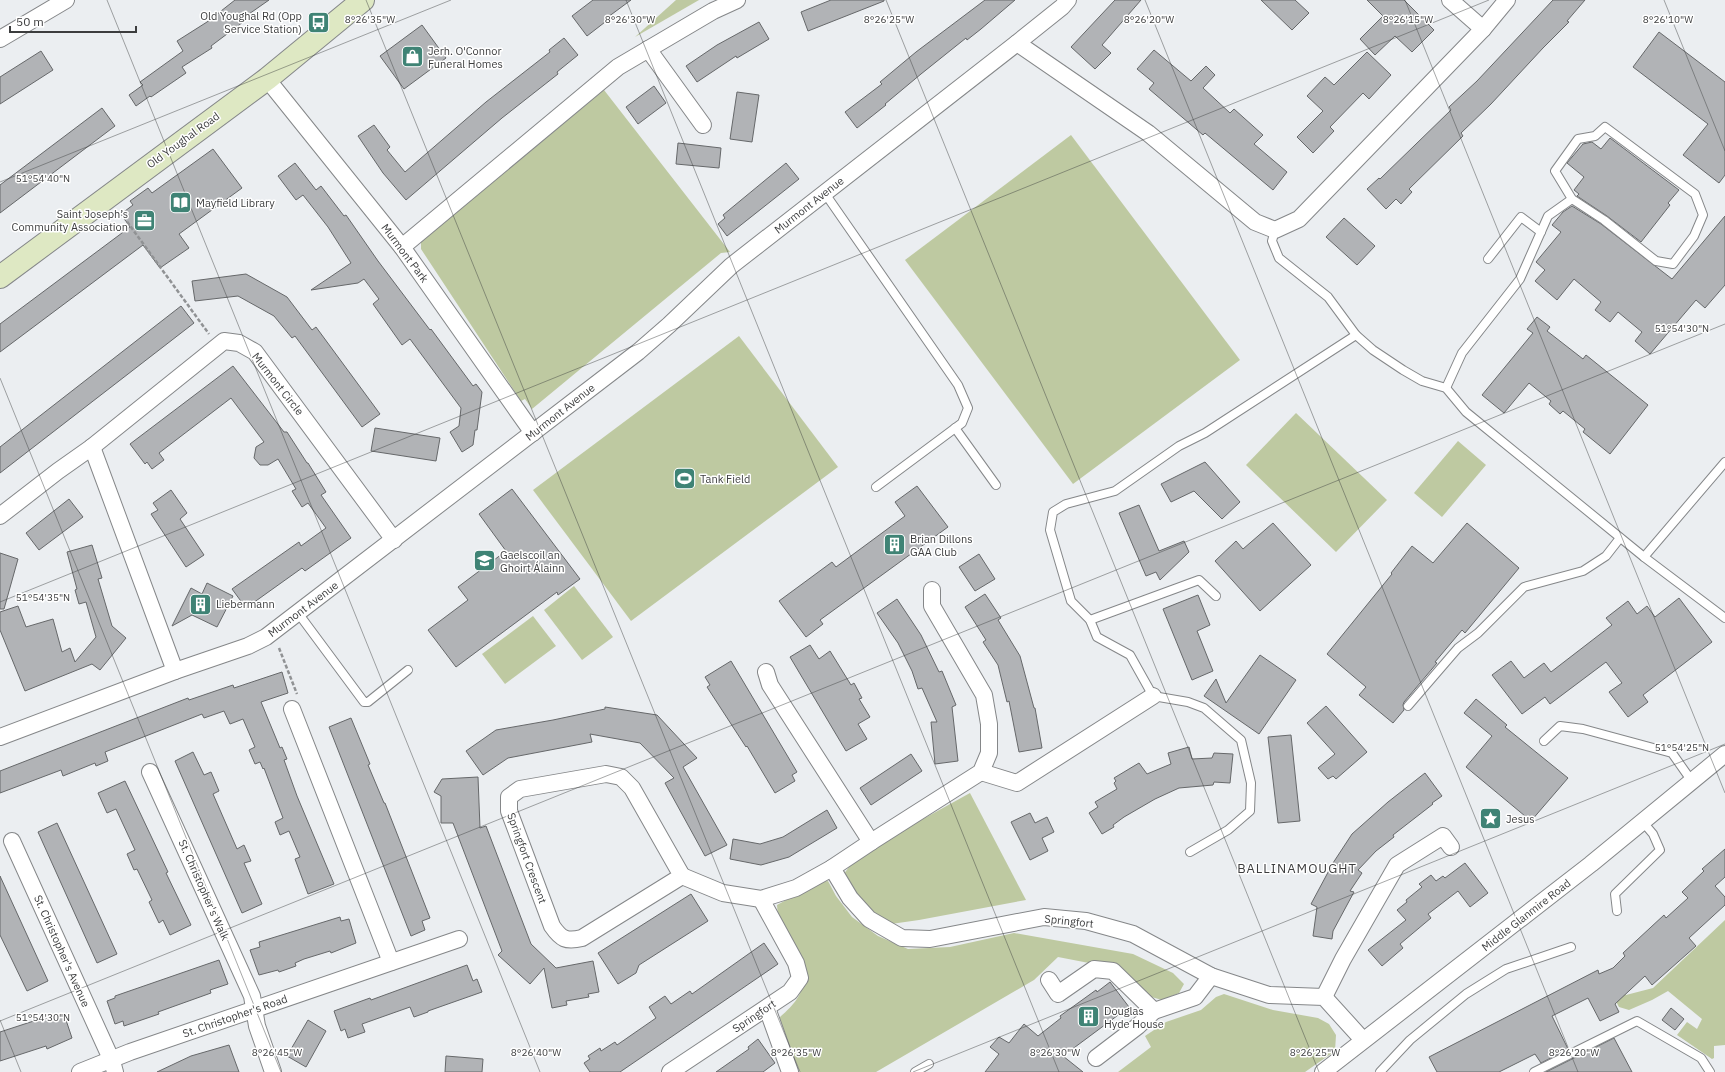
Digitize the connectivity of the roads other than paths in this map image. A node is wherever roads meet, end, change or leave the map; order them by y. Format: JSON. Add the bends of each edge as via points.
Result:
{"nodes":[{"id":1,"x":66,"y":0,"type":"edge"},
{"id":2,"x":364,"y":0,"type":"edge"},
{"id":3,"x":737,"y":0,"type":"edge"},
{"id":4,"x":1068,"y":0,"type":"edge"},
{"id":5,"x":1450,"y":0,"type":"edge"},
{"id":6,"x":1507,"y":0,"type":"edge"},
{"id":7,"x":1483,"y":29,"type":"junction"},
{"id":8,"x":0,"y":39,"type":"edge"},
{"id":9,"x":1017,"y":43,"type":"junction"},
{"id":10,"x":648,"y":49,"type":"junction"},
{"id":11,"x":267,"y":79,"type":"junction"},
{"id":12,"x":703,"y":125,"type":"dead end"},
{"id":13,"x":824,"y":192,"type":"junction"},
{"id":14,"x":1572,"y":199,"type":"junction"},
{"id":15,"x":1275,"y":230,"type":"junction"},
{"id":16,"x":1541,"y":232,"type":"junction"},
{"id":17,"x":402,"y":247,"type":"junction"},
{"id":18,"x":1488,"y":259,"type":"dead end"},
{"id":19,"x":0,"y":277,"type":"edge"},
{"id":20,"x":1356,"y":335,"type":"junction"},
{"id":21,"x":1446,"y":388,"type":"junction"},
{"id":22,"x":955,"y":428,"type":"junction"},
{"id":23,"x":533,"y":433,"type":"junction"},
{"id":24,"x":92,"y":447,"type":"junction"},
{"id":25,"x":1725,"y":462,"type":"edge"},
{"id":26,"x":996,"y":485,"type":"dead end"},
{"id":27,"x":876,"y":487,"type":"dead end"},
{"id":28,"x":0,"y":516,"type":"edge"},
{"id":29,"x":1620,"y":538,"type":"junction"},
{"id":30,"x":394,"y":540,"type":"junction"},
{"id":31,"x":1644,"y":557,"type":"junction"},
{"id":32,"x":932,"y":590,"type":"dead end"},
{"id":33,"x":1216,"y":596,"type":"dead end"},
{"id":34,"x":298,"y":613,"type":"junction"},
{"id":35,"x":1725,"y":618,"type":"edge"},
{"id":36,"x":1090,"y":620,"type":"junction"},
{"id":37,"x":408,"y":670,"type":"dead end"},
{"id":38,"x":175,"y":671,"type":"junction"},
{"id":39,"x":766,"y":672,"type":"dead end"},
{"id":40,"x":1153,"y":696,"type":"junction"},
{"id":41,"x":1408,"y":706,"type":"dead end"},
{"id":42,"x":292,"y":709,"type":"road end"},
{"id":43,"x":1,"y":733,"type":"edge"},
{"id":44,"x":1544,"y":741,"type":"dead end"},
{"id":45,"x":1725,"y":754,"type":"edge"},
{"id":46,"x":150,"y":772,"type":"dead end"},
{"id":47,"x":981,"y":772,"type":"junction"},
{"id":48,"x":1691,"y":780,"type":"junction"},
{"id":49,"x":1642,"y":821,"type":"junction"},
{"id":50,"x":12,"y":841,"type":"dead end"},
{"id":51,"x":871,"y":842,"type":"junction"},
{"id":52,"x":1451,"y":847,"type":"dead end"},
{"id":53,"x":1190,"y":852,"type":"dead end"},
{"id":54,"x":832,"y":868,"type":"junction"},
{"id":55,"x":682,"y":876,"type":"junction"},
{"id":56,"x":761,"y":899,"type":"junction"},
{"id":57,"x":1618,"y":911,"type":"dead end"},
{"id":58,"x":460,"y":938,"type":"dead end"},
{"id":59,"x":1571,"y":947,"type":"dead end"},
{"id":60,"x":391,"y":962,"type":"junction"},
{"id":61,"x":1211,"y":976,"type":"junction"},
{"id":62,"x":1049,"y":980,"type":"dead end"},
{"id":63,"x":1324,"y":997,"type":"junction"},
{"id":64,"x":767,"y":1008,"type":"junction"},
{"id":65,"x":254,"y":1010,"type":"junction"},
{"id":66,"x":1154,"y":1011,"type":"junction"},
{"id":67,"x":1363,"y":1040,"type":"junction"},
{"id":68,"x":1096,"y":1058,"type":"dead end"},
{"id":69,"x":929,"y":1064,"type":"dead end"},
{"id":70,"x":114,"y":1066,"type":"edge"},
{"id":71,"x":1330,"y":1070,"type":"edge"},
{"id":72,"x":80,"y":1072,"type":"edge"},
{"id":73,"x":273,"y":1072,"type":"edge"},
{"id":74,"x":670,"y":1072,"type":"edge"},
{"id":75,"x":790,"y":1072,"type":"edge"},
{"id":76,"x":915,"y":1072,"type":"edge"},
{"id":77,"x":1380,"y":1072,"type":"edge"},
{"id":78,"x":1534,"y":1072,"type":"edge"},
{"id":79,"x":1710,"y":1072,"type":"edge"}],
"edges":[{"from":1,"to":8,"type":"street"},
{"from":2,"to":11,"type":"street","name":"Old Youghal Road"},
{"from":3,"to":10,"type":"street"},
{"from":4,"to":9,"type":"street","name":"Murmont Avenue"},
{"from":5,"to":7,"type":"street"},
{"from":6,"to":7,"type":"street"},
{"from":7,"to":15,"type":"street","via":[[1300,219]]},
{"from":9,"to":13,"type":"street","name":"Murmont Avenue"},
{"from":9,"to":15,"type":"street","via":[[1148,133],[1255,222]]},
{"from":10,"to":12,"type":"street"},
{"from":10,"to":17,"type":"street","via":[[618,67]]},
{"from":11,"to":17,"type":"street","name":"Murmont Park"},
{"from":11,"to":19,"type":"street","name":"Old Youghal Road"},
{"from":13,"to":22,"type":"lane","via":[[958,385],[968,408],[962,423]]},
{"from":13,"to":23,"type":"street","name":"Murmont Avenue","via":[[731,266],[638,352]]},
{"from":14,"to":14,"type":"lane","via":[[1555,171],[1578,139],[1595,136],[1605,127],[1695,194],[1703,215],[1694,236],[1673,264],[1656,261],[1604,220]]},
{"from":14,"to":16,"type":"lane","via":[[1548,216]]},
{"from":15,"to":20,"type":"lane","via":[[1272,241],[1279,258],[1328,297]]},
{"from":16,"to":18,"type":"lane","via":[[1521,217]]},
{"from":16,"to":21,"type":"lane","via":[[1520,279],[1462,353]]},
{"from":17,"to":23,"type":"street","name":"Murmont Park"},
{"from":20,"to":21,"type":"lane","via":[[1403,370],[1422,381]]},
{"from":20,"to":36,"type":"lane","via":[[1205,433],[1179,446],[1115,491],[1066,504],[1053,512],[1050,530],[1071,601]]},
{"from":21,"to":29,"type":"lane","via":[[1466,412]]},
{"from":22,"to":26,"type":"lane"},
{"from":22,"to":27,"type":"lane"},
{"from":23,"to":30,"type":"street","name":"Murmont Avenue"},
{"from":24,"to":28,"type":"street","name":"Murmont Circle"},
{"from":24,"to":30,"type":"street","name":"Murmont Circle","via":[[224,341],[239,343],[255,352]]},
{"from":24,"to":38,"type":"street"},
{"from":25,"to":31,"type":"lane"},
{"from":29,"to":31,"type":"lane"},
{"from":29,"to":41,"type":"lane","via":[[1606,556],[1583,571],[1524,587],[1478,633],[1458,648]]},
{"from":30,"to":34,"type":"street","name":"Murmont Avenue"},
{"from":31,"to":35,"type":"lane"},
{"from":32,"to":47,"type":"street","via":[[932,606],[984,695],[989,724],[989,753]]},
{"from":33,"to":36,"type":"lane","via":[[1199,580]]},
{"from":34,"to":37,"type":"lane","via":[[364,702],[368,702]]},
{"from":34,"to":38,"type":"street","name":"Murmont Avenue","via":[[272,633],[248,646]]},
{"from":36,"to":40,"type":"lane","via":[[1097,638],[1130,655]]},
{"from":38,"to":43,"type":"street","name":"Murmont Avenue"},
{"from":39,"to":51,"type":"street","via":[[770,685]]},
{"from":40,"to":47,"type":"street","via":[[1017,783]]},
{"from":40,"to":53,"type":"lane","via":[[1188,702],[1204,708],[1242,740],[1251,783],[1250,812],[1228,830]]},
{"from":42,"to":60,"type":"street"},
{"from":44,"to":48,"type":"lane","via":[[1560,726],[1583,729],[1672,753]]},
{"from":45,"to":48,"type":"street","name":"Middle Glanmire Road"},
{"from":46,"to":65,"type":"street","name":"St. Christopher's Walk","via":[[252,996]]},
{"from":47,"to":51,"type":"street"},
{"from":48,"to":49,"type":"street","name":"Middle Glanmire Road"},
{"from":49,"to":57,"type":"lane","via":[[1653,834],[1660,850],[1615,894]]},
{"from":49,"to":67,"type":"street","name":"Middle Glanmire Road","via":[[1581,872]]},
{"from":50,"to":70,"type":"street","name":"St. Christopher's Avenue"},
{"from":51,"to":54,"type":"street"},
{"from":52,"to":63,"type":"street","via":[[1443,836],[1397,865]]},
{"from":54,"to":56,"type":"street","via":[[796,888]]},
{"from":54,"to":61,"type":"street","name":"Springfort","via":[[850,898],[869,919],[902,938],[930,939],[1044,917],[1086,921],[1132,934]]},
{"from":55,"to":55,"type":"street","name":"Springfort Crescent","via":[[582,938],[565,939],[552,926],[509,811],[509,797],[520,789],[606,774],[621,777],[632,788]]},
{"from":55,"to":56,"type":"street","via":[[724,893]]},
{"from":56,"to":64,"type":"street","name":"Springfort","via":[[796,963],[800,978],[790,992]]},
{"from":58,"to":60,"type":"street","name":"St. Christopher's Road"},
{"from":59,"to":77,"type":"lane","via":[[1506,969],[1466,994],[1410,1040]]},
{"from":60,"to":65,"type":"street","name":"St. Christopher's Road"},
{"from":61,"to":63,"type":"street","name":"Springfort","via":[[1269,995]]},
{"from":61,"to":66,"type":"street","via":[[1195,998]]},
{"from":62,"to":66,"type":"street","via":[[1058,994],[1094,969],[1113,971]]},
{"from":63,"to":67,"type":"street"},
{"from":64,"to":74,"type":"street","name":"Springfort"},
{"from":64,"to":75,"type":"street"},
{"from":65,"to":70,"type":"street","name":"St. Christopher's Road","via":[[130,1052]]},
{"from":65,"to":73,"type":"street","name":"St. Christopher's Walk"},
{"from":66,"to":68,"type":"street"},
{"from":67,"to":71,"type":"street","name":"Middle Glanmire Road"},
{"from":69,"to":76,"type":"lane"},
{"from":70,"to":72,"type":"street","name":"St. Christopher's Road"},
{"from":78,"to":79,"type":"lane","via":[[1637,1021],[1701,1058]]}]}
